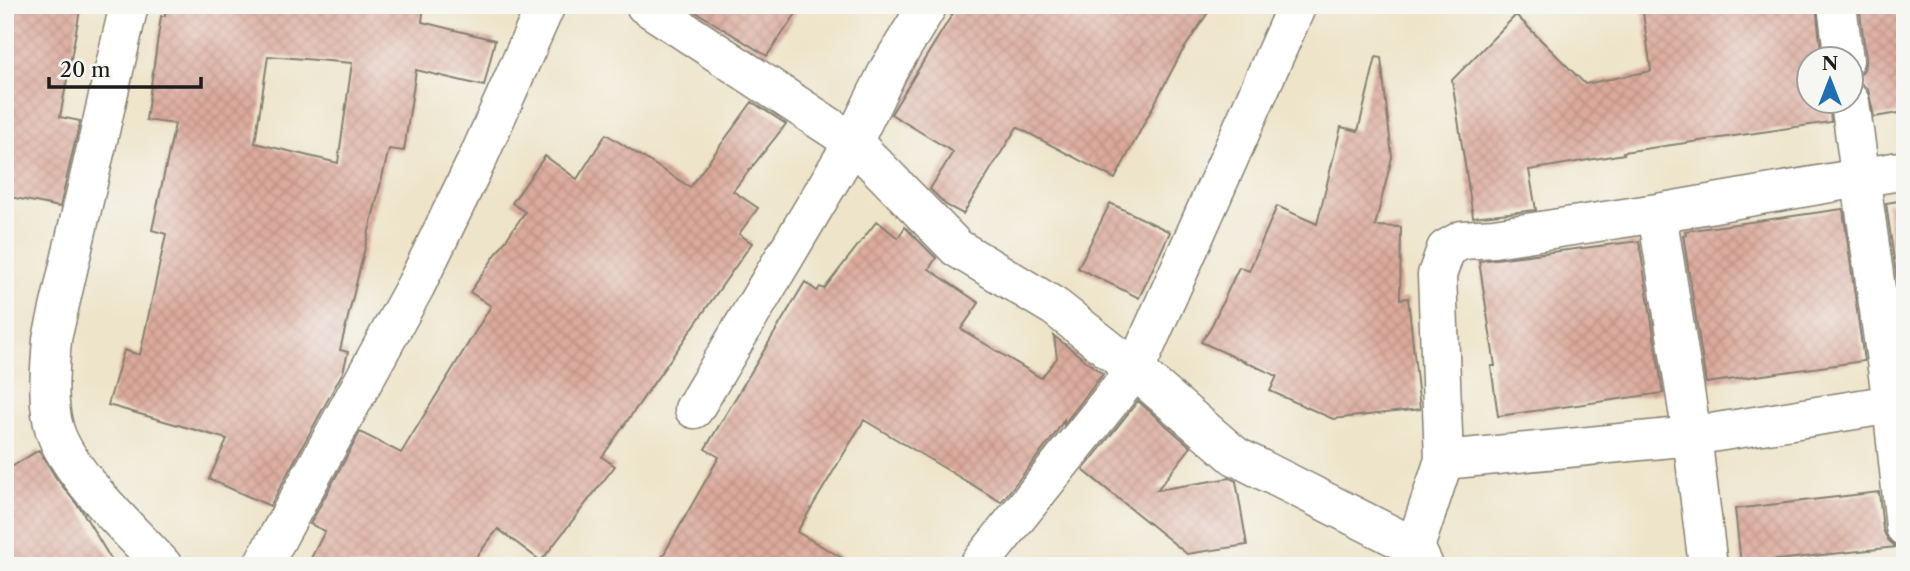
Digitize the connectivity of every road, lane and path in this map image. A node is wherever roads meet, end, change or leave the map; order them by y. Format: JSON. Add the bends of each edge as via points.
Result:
{"nodes":[{"id":1,"x":129,"y":5,"type":"edge"},
{"id":2,"x":546,"y":5,"type":"edge"},
{"id":3,"x":645,"y":5,"type":"edge"},
{"id":4,"x":928,"y":5,"type":"edge"},
{"id":5,"x":1297,"y":5,"type":"edge"},
{"id":6,"x":1837,"y":5,"type":"edge"},
{"id":7,"x":1842,"y":46,"type":"edge"},
{"id":8,"x":1852,"y":116,"type":"edge"},
{"id":9,"x":853,"y":142,"type":"junction"},
{"id":10,"x":1905,"y":170,"type":"edge"},
{"id":11,"x":1861,"y":178,"type":"junction"},
{"id":12,"x":1657,"y":213,"type":"junction"},
{"id":13,"x":1135,"y":370,"type":"junction"},
{"id":14,"x":1898,"y":403,"type":"edge"},
{"id":15,"x":694,"y":409,"type":"dead end"},
{"id":16,"x":1692,"y":436,"type":"junction"},
{"id":17,"x":1444,"y":460,"type":"junction"},
{"id":18,"x":1905,"y":527,"type":"edge"},
{"id":19,"x":1420,"y":556,"type":"edge"},
{"id":20,"x":163,"y":566,"type":"edge"},
{"id":21,"x":262,"y":566,"type":"edge"},
{"id":22,"x":978,"y":566,"type":"edge"},
{"id":23,"x":1708,"y":566,"type":"edge"}],
"edges":[{"from":1,"to":20,"type":"street","via":[[52,339],[49,387],[55,431],[77,472]]},
{"from":2,"to":21,"type":"street","via":[[416,285]]},
{"from":3,"to":9,"type":"street"},
{"from":4,"to":9,"type":"street"},
{"from":5,"to":13,"type":"street"},
{"from":6,"to":7,"type":"street"},
{"from":8,"to":11,"type":"street"},
{"from":9,"to":13,"type":"street","via":[[957,248],[1055,307]]},
{"from":9,"to":15,"type":"street"},
{"from":10,"to":11,"type":"street"},
{"from":11,"to":12,"type":"street"},
{"from":11,"to":14,"type":"street"},
{"from":12,"to":16,"type":"street"},
{"from":12,"to":17,"type":"street","via":[[1462,240],[1446,249],[1437,275]]},
{"from":13,"to":19,"type":"street","via":[[1235,456]]},
{"from":13,"to":22,"type":"street"},
{"from":14,"to":16,"type":"street"},
{"from":14,"to":18,"type":"street"},
{"from":16,"to":17,"type":"street"},
{"from":16,"to":23,"type":"street"},
{"from":17,"to":19,"type":"street"}]}
